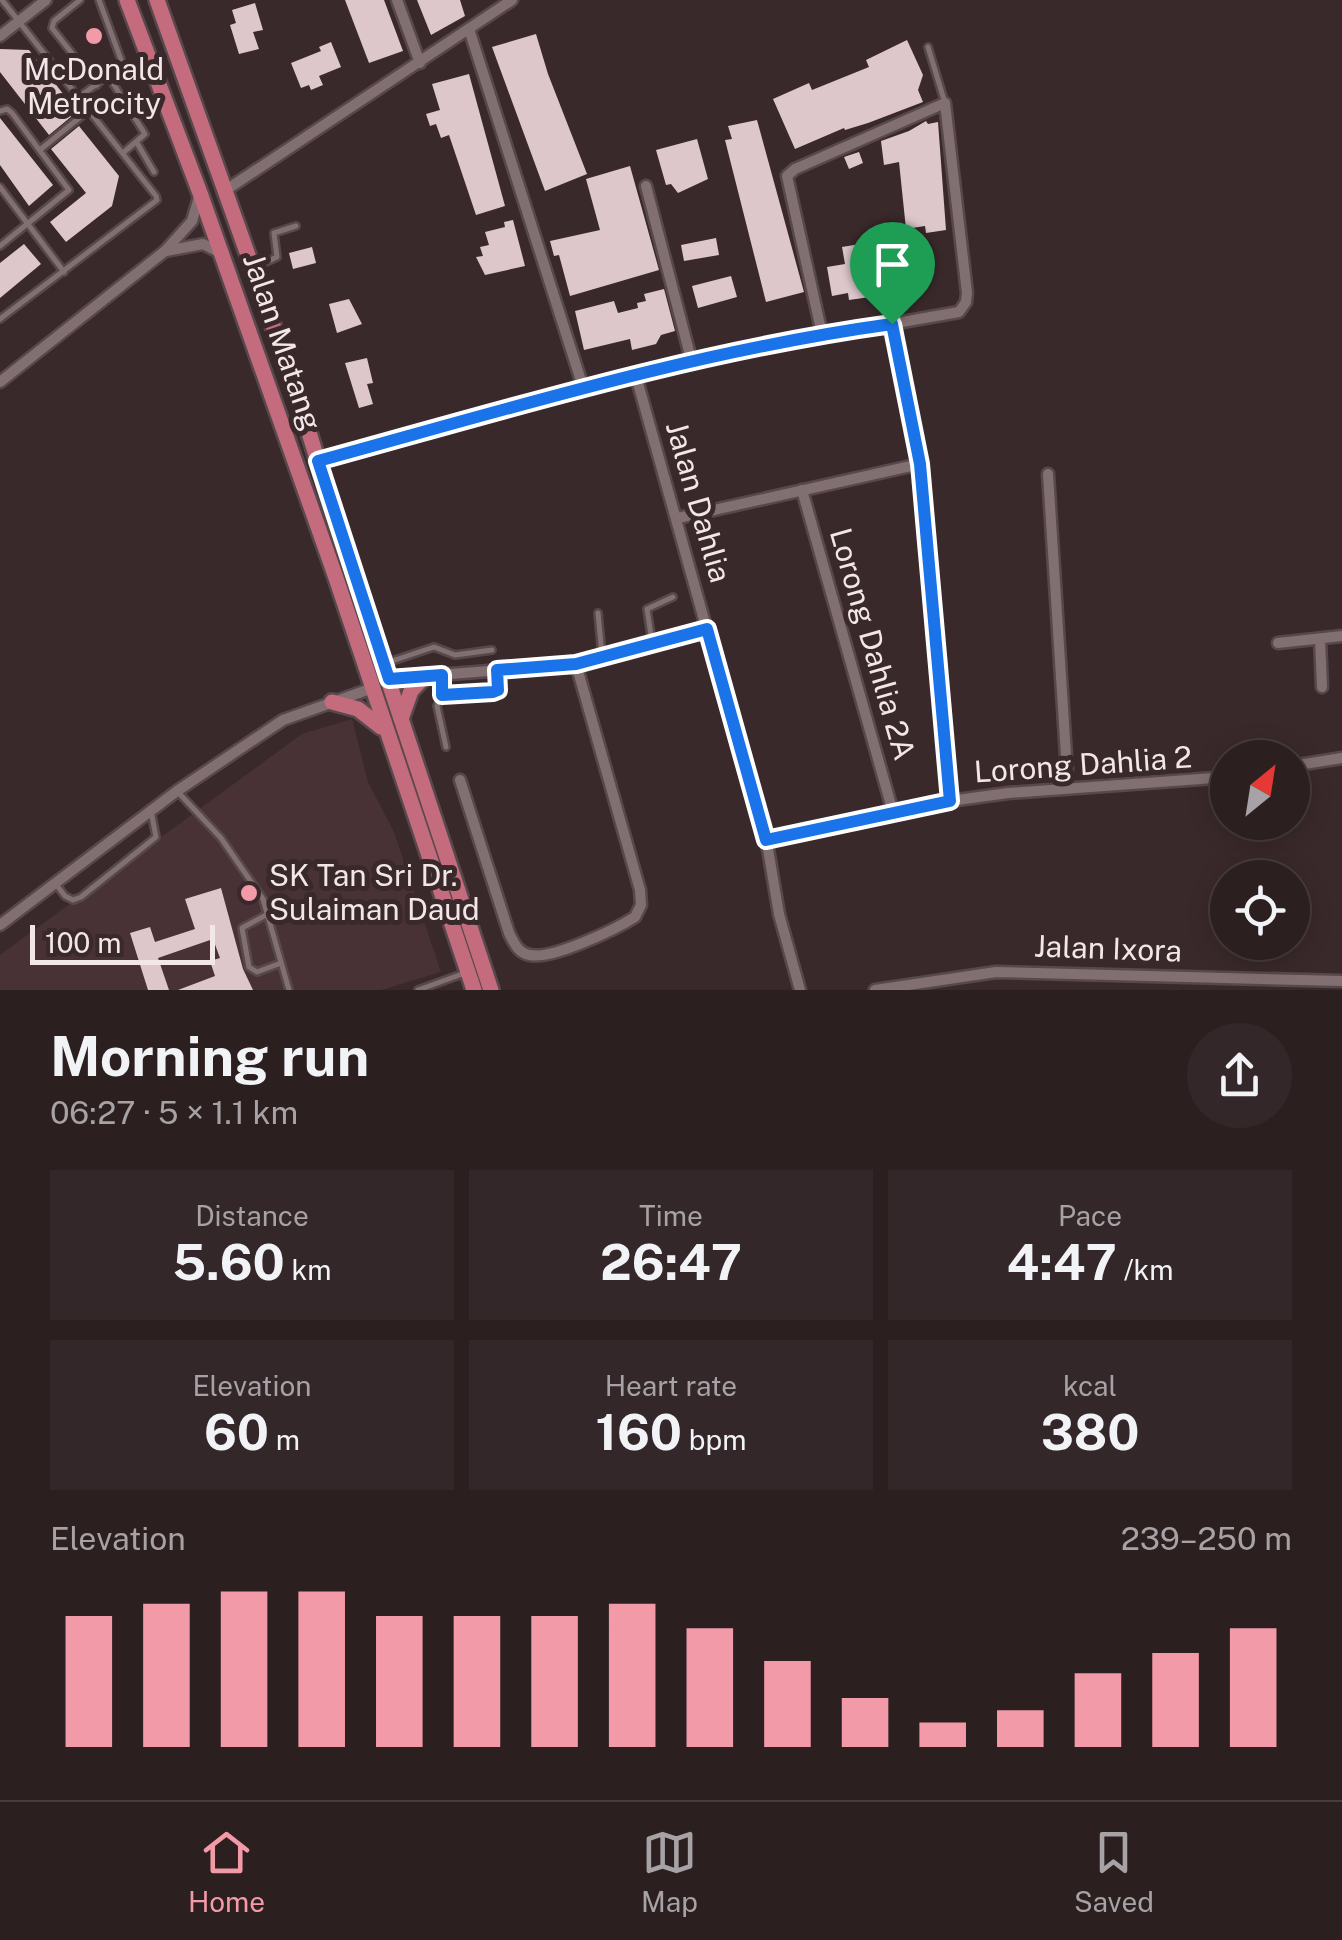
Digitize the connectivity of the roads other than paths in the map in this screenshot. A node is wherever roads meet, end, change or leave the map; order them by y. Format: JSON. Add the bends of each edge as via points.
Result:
{"nodes":[{"id":1,"x":2,"y":0,"type":"edge"},
{"id":2,"x":46,"y":0,"type":"edge"},
{"id":3,"x":80,"y":0,"type":"edge"},
{"id":4,"x":99,"y":0,"type":"edge"},
{"id":5,"x":127,"y":0,"type":"edge"},
{"id":6,"x":157,"y":0,"type":"edge"},
{"id":7,"x":397,"y":0,"type":"edge"},
{"id":8,"x":512,"y":0,"type":"edge"},
{"id":9,"x":18,"y":21,"type":"junction"},
{"id":10,"x":469,"y":29,"type":"junction"},
{"id":11,"x":0,"y":36,"type":"edge"},
{"id":12,"x":928,"y":47,"type":"dead end"},
{"id":13,"x":420,"y":63,"type":"junction"},
{"id":14,"x":108,"y":78,"type":"junction"},
{"id":15,"x":97,"y":85,"type":"junction"},
{"id":16,"x":79,"y":97,"type":"junction"},
{"id":17,"x":945,"y":103,"type":"junction"},
{"id":18,"x":89,"y":110,"type":"junction"},
{"id":19,"x":0,"y":111,"type":"edge"},
{"id":20,"x":137,"y":143,"type":"junction"},
{"id":21,"x":41,"y":149,"type":"junction"},
{"id":22,"x":123,"y":153,"type":"junction"},
{"id":23,"x":154,"y":172,"type":"dead end"},
{"id":24,"x":646,"y":186,"type":"dead end"},
{"id":25,"x":0,"y":188,"type":"edge"},
{"id":26,"x":224,"y":192,"type":"junction"},
{"id":27,"x":200,"y":193,"type":"junction"},
{"id":28,"x":28,"y":224,"type":"junction"},
{"id":29,"x":296,"y":226,"type":"dead end"},
{"id":30,"x":0,"y":246,"type":"edge"},
{"id":31,"x":165,"y":251,"type":"junction"},
{"id":32,"x":222,"y":253,"type":"junction"},
{"id":33,"x":250,"y":269,"type":"junction"},
{"id":34,"x":64,"y":272,"type":"junction"},
{"id":35,"x":0,"y":319,"type":"edge"},
{"id":36,"x":892,"y":324,"type":"junction"},
{"id":37,"x":822,"y":334,"type":"junction"},
{"id":38,"x":692,"y":359,"type":"junction"},
{"id":39,"x":636,"y":376,"type":"junction"},
{"id":40,"x":0,"y":382,"type":"edge"},
{"id":41,"x":583,"y":387,"type":"junction"},
{"id":42,"x":318,"y":461,"type":"junction"},
{"id":43,"x":920,"y":464,"type":"junction"},
{"id":44,"x":1048,"y":474,"type":"dead end"},
{"id":45,"x":802,"y":490,"type":"junction"},
{"id":46,"x":678,"y":518,"type":"junction"},
{"id":47,"x":673,"y":597,"type":"dead end"},
{"id":48,"x":598,"y":613,"type":"dead end"},
{"id":49,"x":707,"y":629,"type":"junction"},
{"id":50,"x":1342,"y":636,"type":"edge"},
{"id":51,"x":1320,"y":638,"type":"junction"},
{"id":52,"x":652,"y":643,"type":"junction"},
{"id":53,"x":1278,"y":643,"type":"dead end"},
{"id":54,"x":492,"y":650,"type":"dead end"},
{"id":55,"x":602,"y":655,"type":"junction"},
{"id":56,"x":383,"y":664,"type":"junction"},
{"id":57,"x":576,"y":664,"type":"junction"},
{"id":58,"x":497,"y":670,"type":"junction"},
{"id":59,"x":433,"y":676,"type":"junction"},
{"id":60,"x":1322,"y":687,"type":"dead end"},
{"id":61,"x":370,"y":689,"type":"junction"},
{"id":62,"x":442,"y":695,"type":"junction"},
{"id":63,"x":332,"y":702,"type":"junction"},
{"id":64,"x":401,"y":719,"type":"junction"},
{"id":65,"x":384,"y":729,"type":"junction"},
{"id":66,"x":446,"y":747,"type":"dead end"},
{"id":67,"x":1342,"y":758,"type":"edge"},
{"id":68,"x":1310,"y":763,"type":"edge"},
{"id":69,"x":1210,"y":779,"type":"edge"},
{"id":70,"x":460,"y":780,"type":"dead end"},
{"id":71,"x":1068,"y":786,"type":"junction"},
{"id":72,"x":178,"y":791,"type":"junction"},
{"id":73,"x":950,"y":801,"type":"junction"},
{"id":74,"x":151,"y":811,"type":"junction"},
{"id":75,"x":893,"y":812,"type":"junction"},
{"id":76,"x":766,"y":840,"type":"junction"},
{"id":77,"x":55,"y":883,"type":"junction"},
{"id":78,"x":266,"y":915,"type":"junction"},
{"id":79,"x":0,"y":925,"type":"edge"},
{"id":80,"x":280,"y":962,"type":"junction"},
{"id":81,"x":468,"y":972,"type":"junction"},
{"id":82,"x":1342,"y":982,"type":"edge"},
{"id":83,"x":289,"y":990,"type":"edge"},
{"id":84,"x":418,"y":990,"type":"edge"},
{"id":85,"x":474,"y":990,"type":"edge"},
{"id":86,"x":491,"y":990,"type":"edge"},
{"id":87,"x":800,"y":990,"type":"edge"},
{"id":88,"x":875,"y":990,"type":"edge"}],
"edges":[{"from":1,"to":9,"type":"lane"},
{"from":2,"to":9,"type":"street"},
{"from":3,"to":15,"type":"lane","via":[[52,28]]},
{"from":4,"to":14,"type":"lane","via":[[123,66]]},
{"from":5,"to":27,"type":"main road","name":"Jalan Matang"},
{"from":6,"to":26,"type":"main road","name":"Jalan Matang"},
{"from":7,"to":13,"type":"street"},
{"from":8,"to":10,"type":"street"},
{"from":9,"to":11,"type":"street"},
{"from":9,"to":16,"type":"lane"},
{"from":10,"to":13,"type":"street"},
{"from":10,"to":41,"type":"street"},
{"from":12,"to":17,"type":"lane"},
{"from":13,"to":26,"type":"street"},
{"from":14,"to":15,"type":"lane"},
{"from":14,"to":20,"type":"lane","via":[[145,134]]},
{"from":15,"to":16,"type":"lane"},
{"from":16,"to":18,"type":"lane"},
{"from":17,"to":36,"type":"street","via":[[966,302],[959,312]]},
{"from":17,"to":37,"type":"street","via":[[787,176]]},
{"from":18,"to":21,"type":"lane"},
{"from":18,"to":22,"type":"lane"},
{"from":19,"to":21,"type":"lane","via":[[12,112]]},
{"from":20,"to":22,"type":"lane"},
{"from":20,"to":23,"type":"lane"},
{"from":21,"to":28,"type":"lane","via":[[69,190]]},
{"from":22,"to":34,"type":"lane","via":[[156,196],[155,205]]},
{"from":24,"to":38,"type":"street"},
{"from":25,"to":28,"type":"lane"},
{"from":26,"to":33,"type":"main road","name":"Jalan Matang"},
{"from":27,"to":31,"type":"street","via":[[192,220]]},
{"from":27,"to":32,"type":"main road","name":"Jalan Matang"},
{"from":28,"to":30,"type":"lane"},
{"from":28,"to":34,"type":"lane"},
{"from":29,"to":33,"type":"lane","via":[[274,233],[277,257]]},
{"from":31,"to":32,"type":"street","via":[[203,244]]},
{"from":31,"to":40,"type":"street"},
{"from":32,"to":61,"type":"main road","name":"Jalan Matang"},
{"from":33,"to":42,"type":"main road","name":"Jalan Matang"},
{"from":34,"to":35,"type":"lane"},
{"from":36,"to":37,"type":"street"},
{"from":36,"to":43,"type":"street"},
{"from":37,"to":38,"type":"street"},
{"from":38,"to":39,"type":"street"},
{"from":39,"to":41,"type":"street"},
{"from":39,"to":46,"type":"street","name":"Jalan Dahlia"},
{"from":41,"to":42,"type":"street"},
{"from":42,"to":56,"type":"main road","name":"Jalan Matang"},
{"from":43,"to":45,"type":"street"},
{"from":43,"to":73,"type":"street"},
{"from":44,"to":71,"type":"street"},
{"from":45,"to":46,"type":"street"},
{"from":45,"to":75,"type":"street","name":"Lorong Dahlia 2A"},
{"from":46,"to":49,"type":"street","name":"Jalan Dahlia"},
{"from":47,"to":52,"type":"lane","via":[[647,609]]},
{"from":48,"to":55,"type":"lane"},
{"from":49,"to":52,"type":"street"},
{"from":49,"to":76,"type":"street","name":"Jalan Dahlia"},
{"from":50,"to":51,"type":"street"},
{"from":51,"to":53,"type":"street"},
{"from":51,"to":60,"type":"street"},
{"from":52,"to":55,"type":"street"},
{"from":54,"to":56,"type":"lane","via":[[455,655],[434,648]]},
{"from":55,"to":57,"type":"street"},
{"from":56,"to":59,"type":"street"},
{"from":56,"to":61,"type":"main road","via":[[383,678]]},
{"from":56,"to":64,"type":"main road","name":"Jalan Matang"},
{"from":57,"to":58,"type":"street"},
{"from":57,"to":70,"type":"street","via":[[640,890],[635,918],[545,956],[517,948]]},
{"from":58,"to":59,"type":"street"},
{"from":58,"to":62,"type":"lane","via":[[497,691]]},
{"from":59,"to":62,"type":"lane"},
{"from":59,"to":64,"type":"main road","via":[[411,692]]},
{"from":61,"to":63,"type":"street"},
{"from":61,"to":65,"type":"main road","name":"Jalan Matang"},
{"from":62,"to":66,"type":"lane"},
{"from":63,"to":65,"type":"main road","via":[[358,709]]},
{"from":63,"to":72,"type":"street","via":[[283,720]]},
{"from":64,"to":86,"type":"main road","name":"Jalan Matang"},
{"from":65,"to":81,"type":"main road","name":"Jalan Matang"},
{"from":67,"to":68,"type":"street"},
{"from":69,"to":71,"type":"street","name":"Lorong Dahlia 2"},
{"from":71,"to":73,"type":"street","name":"Lorong Dahlia 2"},
{"from":72,"to":74,"type":"street"},
{"from":72,"to":78,"type":"lane","via":[[253,880]]},
{"from":73,"to":75,"type":"street","name":"Lorong Dahlia 2"},
{"from":74,"to":77,"type":"street"},
{"from":74,"to":77,"type":"lane","via":[[156,837],[81,896],[73,900]]},
{"from":75,"to":76,"type":"street","name":"Lorong Dahlia 2"},
{"from":76,"to":87,"type":"street","name":"Jalan Dahlia"},
{"from":77,"to":79,"type":"street"},
{"from":78,"to":80,"type":"lane"},
{"from":78,"to":80,"type":"lane","via":[[242,928],[250,967],[257,972]]},
{"from":80,"to":83,"type":"lane"},
{"from":81,"to":84,"type":"lane"},
{"from":81,"to":85,"type":"main road","name":"Jalan Matang"},
{"from":82,"to":88,"type":"street","name":"Jalan Ixora","via":[[996,972]]}]}
